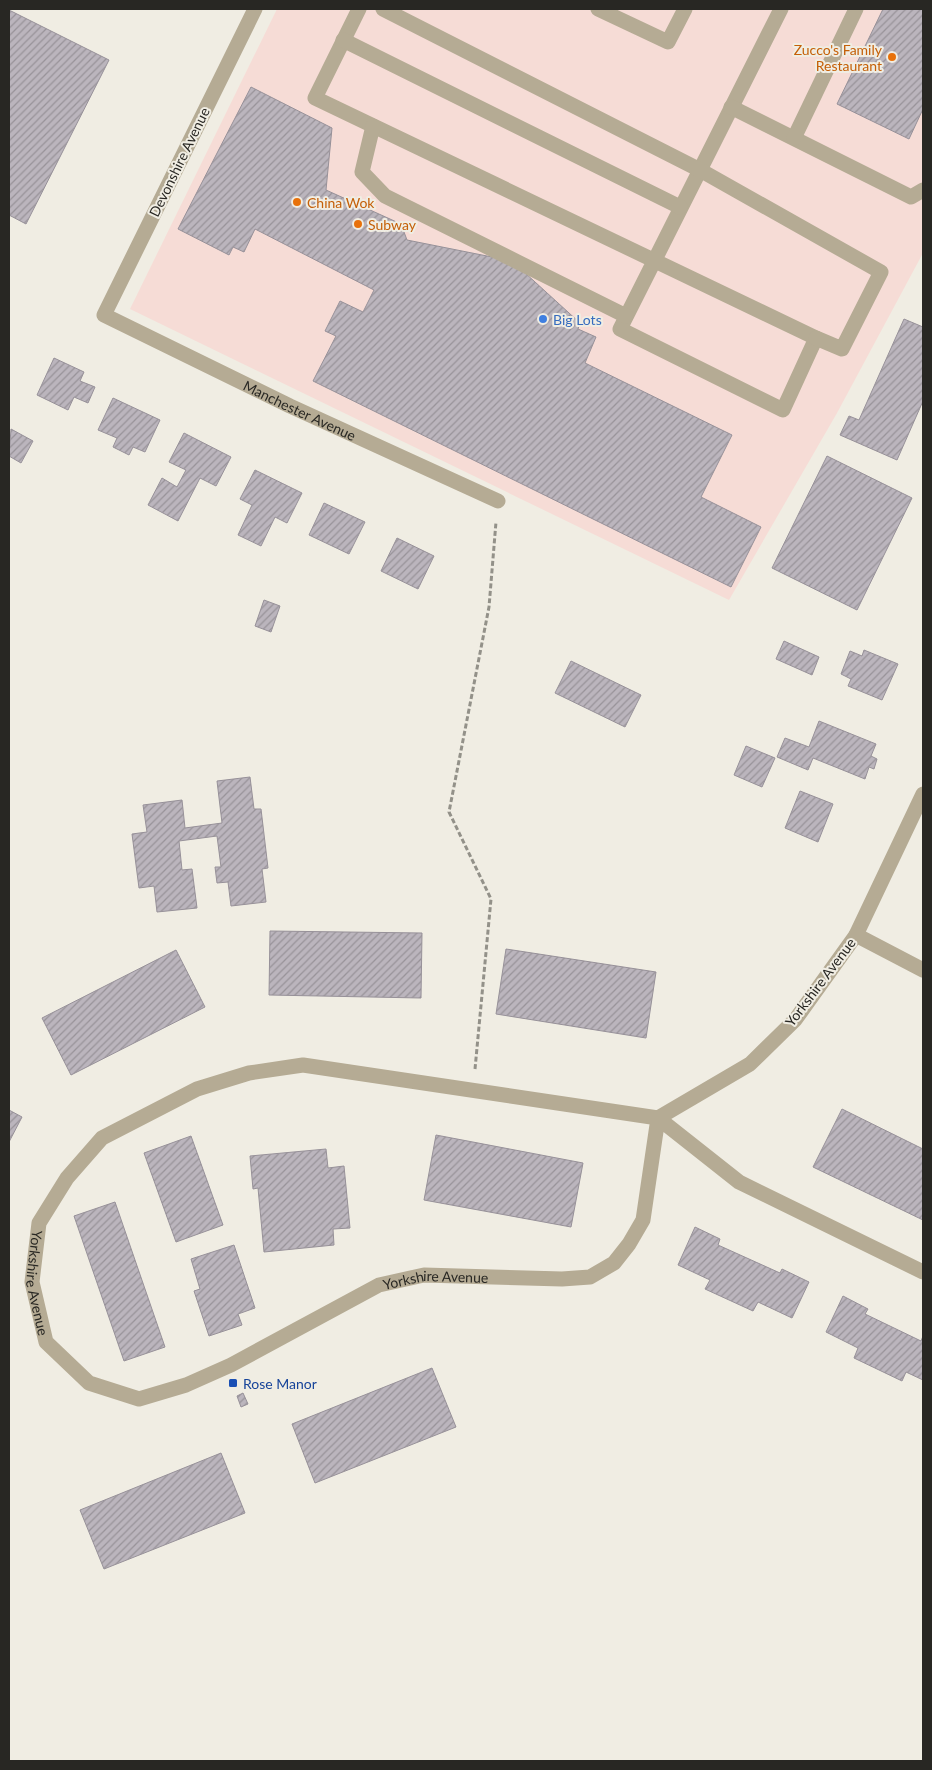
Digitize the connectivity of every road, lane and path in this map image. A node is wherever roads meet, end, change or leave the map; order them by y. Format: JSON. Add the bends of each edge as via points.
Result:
{"nodes":[{"id":1,"x":255,"y":9,"type":"edge"},
{"id":2,"x":359,"y":9,"type":"edge"},
{"id":3,"x":383,"y":9,"type":"edge"},
{"id":4,"x":598,"y":9,"type":"edge"},
{"id":5,"x":685,"y":9,"type":"edge"},
{"id":6,"x":781,"y":9,"type":"edge"},
{"id":7,"x":856,"y":9,"type":"edge"},
{"id":8,"x":343,"y":40,"type":"junction"},
{"id":9,"x":731,"y":107,"type":"junction"},
{"id":10,"x":373,"y":126,"type":"junction"},
{"id":11,"x":794,"y":138,"type":"junction"},
{"id":12,"x":700,"y":170,"type":"junction"},
{"id":13,"x":923,"y":190,"type":"edge"},
{"id":14,"x":680,"y":207,"type":"junction"},
{"id":15,"x":653,"y":260,"type":"junction"},
{"id":16,"x":104,"y":315,"type":"joint"},
{"id":17,"x":626,"y":316,"type":"junction"},
{"id":18,"x":816,"y":338,"type":"junction"},
{"id":19,"x":498,"y":501,"type":"joint"},
{"id":20,"x":923,"y":794,"type":"edge"},
{"id":21,"x":856,"y":935,"type":"junction"},
{"id":22,"x":923,"y":970,"type":"edge"},
{"id":23,"x":473,"y":1091,"type":"junction"},
{"id":24,"x":658,"y":1118,"type":"junction"},
{"id":25,"x":923,"y":1272,"type":"edge"}],
"edges":[{"from":1,"to":16,"type":"street","name":"Devonshire Avenue"},
{"from":2,"to":8,"type":"street"},
{"from":3,"to":12,"type":"street"},
{"from":4,"to":5,"type":"street","via":[[668,42]]},
{"from":6,"to":9,"type":"street"},
{"from":7,"to":11,"type":"street"},
{"from":8,"to":10,"type":"street","via":[[315,98]]},
{"from":8,"to":14,"type":"street"},
{"from":9,"to":11,"type":"street"},
{"from":9,"to":12,"type":"street"},
{"from":10,"to":15,"type":"street"},
{"from":10,"to":17,"type":"street","via":[[362,172],[385,196]]},
{"from":11,"to":13,"type":"street","via":[[911,197]]},
{"from":12,"to":14,"type":"street"},
{"from":12,"to":18,"type":"street","via":[[881,272],[842,349]]},
{"from":14,"to":15,"type":"street"},
{"from":15,"to":17,"type":"street"},
{"from":15,"to":18,"type":"street"},
{"from":16,"to":19,"type":"street","name":"Manchester Avenue","via":[[290,406]]},
{"from":17,"to":18,"type":"street","via":[[620,329],[784,410]]},
{"from":19,"to":23,"type":"path","via":[[489,607],[449,812],[491,899]]},
{"from":20,"to":21,"type":"street","name":"Yorkshire Avenue"},
{"from":21,"to":22,"type":"street"},
{"from":21,"to":24,"type":"street","name":"Yorkshire Avenue","via":[[795,1020],[750,1064]]},
{"from":23,"to":24,"type":"street","name":"Yorkshire Avenue"},
{"from":23,"to":24,"type":"street","name":"Yorkshire Avenue","via":[[303,1065],[249,1073],[197,1089],[102,1138],[66,1178],[39,1223],[32,1282],[46,1342],[89,1383],[139,1399],[186,1385],[232,1365],[379,1286],[424,1275],[590,1277],[614,1263],[630,1244],[643,1220]]},
{"from":24,"to":25,"type":"street","via":[[740,1182]]}]}
